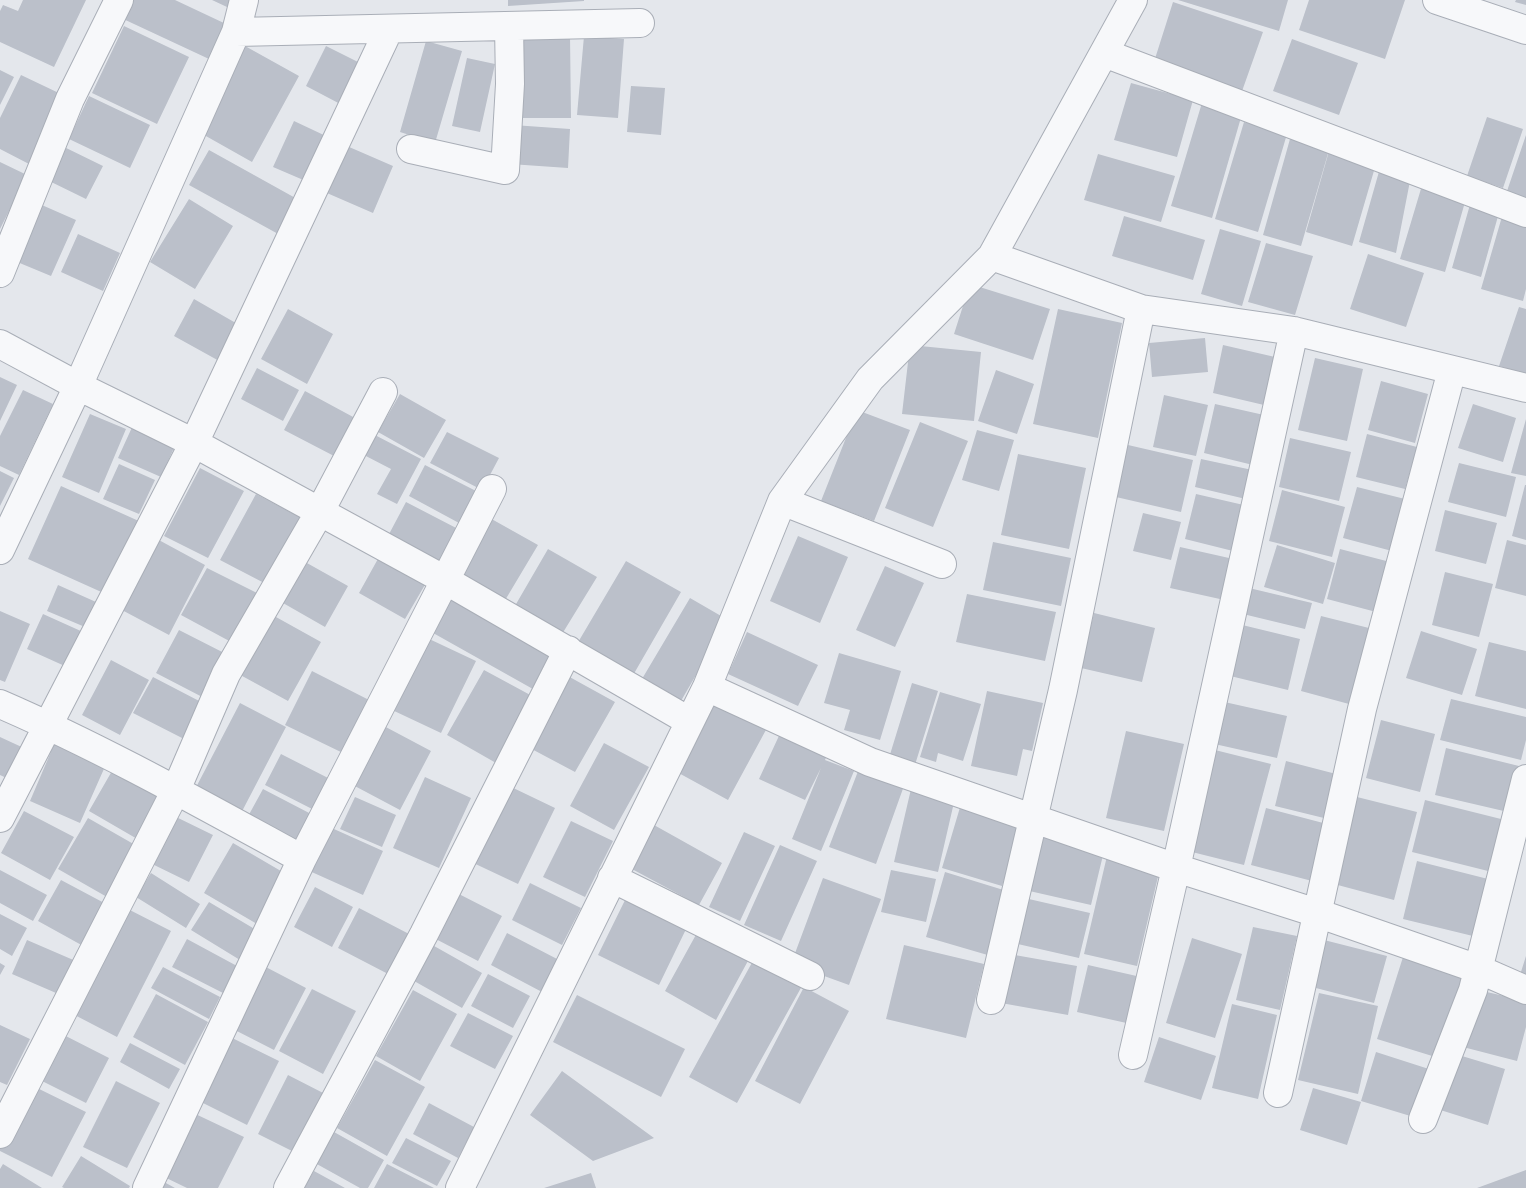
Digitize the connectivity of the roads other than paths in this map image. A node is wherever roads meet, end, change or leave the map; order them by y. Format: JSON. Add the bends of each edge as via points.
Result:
{"nodes":[{"id":1,"x":119,"y":0,"type":"edge"},
{"id":2,"x":244,"y":0,"type":"edge"},
{"id":3,"x":1133,"y":0,"type":"edge"},
{"id":4,"x":1437,"y":0,"type":"edge"},
{"id":5,"x":640,"y":23,"type":"dead end"},
{"id":6,"x":509,"y":26,"type":"junction"},
{"id":7,"x":389,"y":29,"type":"junction"},
{"id":8,"x":1526,"y":30,"type":"edge"},
{"id":9,"x":236,"y":32,"type":"junction"},
{"id":10,"x":1104,"y":53,"type":"junction"},
{"id":11,"x":411,"y":149,"type":"dead end"},
{"id":12,"x":1526,"y":213,"type":"edge"},
{"id":13,"x":992,"y":256,"type":"junction"},
{"id":14,"x":0,"y":273,"type":"edge"},
{"id":15,"x":1141,"y":309,"type":"junction"},
{"id":16,"x":1294,"y":331,"type":"junction"},
{"id":17,"x":0,"y":344,"type":"edge"},
{"id":18,"x":1452,"y":370,"type":"junction"},
{"id":19,"x":78,"y":386,"type":"junction"},
{"id":20,"x":1526,"y":388,"type":"edge"},
{"id":21,"x":383,"y":392,"type":"dead end"},
{"id":22,"x":194,"y":443,"type":"junction"},
{"id":23,"x":492,"y":489,"type":"dead end"},
{"id":24,"x":782,"y":501,"type":"junction"},
{"id":25,"x":319,"y":513,"type":"junction"},
{"id":26,"x":0,"y":550,"type":"edge"},
{"id":27,"x":942,"y":564,"type":"dead end"},
{"id":28,"x":445,"y":580,"type":"junction"},
{"id":29,"x":568,"y":650,"type":"junction"},
{"id":30,"x":707,"y":687,"type":"junction"},
{"id":31,"x":0,"y":704,"type":"edge"},
{"id":32,"x":689,"y":721,"type":"junction"},
{"id":33,"x":49,"y":725,"type":"junction"},
{"id":34,"x":1526,"y":779,"type":"edge"},
{"id":35,"x":176,"y":790,"type":"junction"},
{"id":36,"x":1034,"y":817,"type":"junction"},
{"id":37,"x":0,"y":818,"type":"edge"},
{"id":38,"x":302,"y":860,"type":"junction"},
{"id":39,"x":1176,"y":868,"type":"junction"},
{"id":40,"x":612,"y":878,"type":"junction"},
{"id":41,"x":1318,"y":913,"type":"junction"},
{"id":42,"x":1478,"y":969,"type":"junction"},
{"id":43,"x":810,"y":976,"type":"dead end"},
{"id":44,"x":1526,"y":990,"type":"edge"},
{"id":45,"x":991,"y":1000,"type":"dead end"},
{"id":46,"x":1133,"y":1055,"type":"dead end"},
{"id":47,"x":1278,"y":1093,"type":"dead end"},
{"id":48,"x":1423,"y":1120,"type":"dead end"},
{"id":49,"x":0,"y":1134,"type":"edge"},
{"id":50,"x":146,"y":1188,"type":"edge"},
{"id":51,"x":288,"y":1188,"type":"edge"},
{"id":52,"x":460,"y":1188,"type":"edge"}],
"edges":[{"from":1,"to":14,"type":"street","via":[[70,99]]},
{"from":2,"to":9,"type":"street"},
{"from":3,"to":10,"type":"street"},
{"from":4,"to":8,"type":"street"},
{"from":5,"to":6,"type":"street"},
{"from":6,"to":7,"type":"street"},
{"from":6,"to":11,"type":"street","via":[[510,84],[505,170]]},
{"from":7,"to":9,"type":"street"},
{"from":7,"to":22,"type":"street"},
{"from":9,"to":19,"type":"street"},
{"from":10,"to":12,"type":"street"},
{"from":10,"to":13,"type":"street"},
{"from":13,"to":15,"type":"street"},
{"from":13,"to":24,"type":"street","via":[[870,379]]},
{"from":15,"to":16,"type":"street"},
{"from":15,"to":36,"type":"street"},
{"from":16,"to":18,"type":"street"},
{"from":16,"to":39,"type":"street"},
{"from":17,"to":19,"type":"street"},
{"from":18,"to":20,"type":"street"},
{"from":18,"to":41,"type":"street","via":[[1362,709]]},
{"from":19,"to":22,"type":"street"},
{"from":19,"to":26,"type":"street"},
{"from":21,"to":25,"type":"street"},
{"from":22,"to":25,"type":"street"},
{"from":22,"to":33,"type":"street"},
{"from":23,"to":28,"type":"street"},
{"from":24,"to":27,"type":"street"},
{"from":24,"to":30,"type":"street"},
{"from":25,"to":28,"type":"street"},
{"from":25,"to":35,"type":"street","via":[[226,674]]},
{"from":28,"to":29,"type":"street"},
{"from":28,"to":38,"type":"street"},
{"from":29,"to":32,"type":"street"},
{"from":29,"to":51,"type":"street","via":[[424,934]]},
{"from":30,"to":32,"type":"street"},
{"from":30,"to":36,"type":"street","via":[[870,762]]},
{"from":31,"to":33,"type":"street"},
{"from":32,"to":40,"type":"street"},
{"from":33,"to":35,"type":"street"},
{"from":33,"to":37,"type":"street"},
{"from":34,"to":42,"type":"street"},
{"from":35,"to":38,"type":"street"},
{"from":35,"to":49,"type":"street"},
{"from":36,"to":39,"type":"street"},
{"from":36,"to":45,"type":"street"},
{"from":38,"to":50,"type":"street"},
{"from":39,"to":41,"type":"street"},
{"from":39,"to":46,"type":"street"},
{"from":40,"to":43,"type":"street"},
{"from":40,"to":52,"type":"street"},
{"from":41,"to":42,"type":"street"},
{"from":41,"to":47,"type":"street"},
{"from":42,"to":44,"type":"street"},
{"from":42,"to":48,"type":"street"}]}
